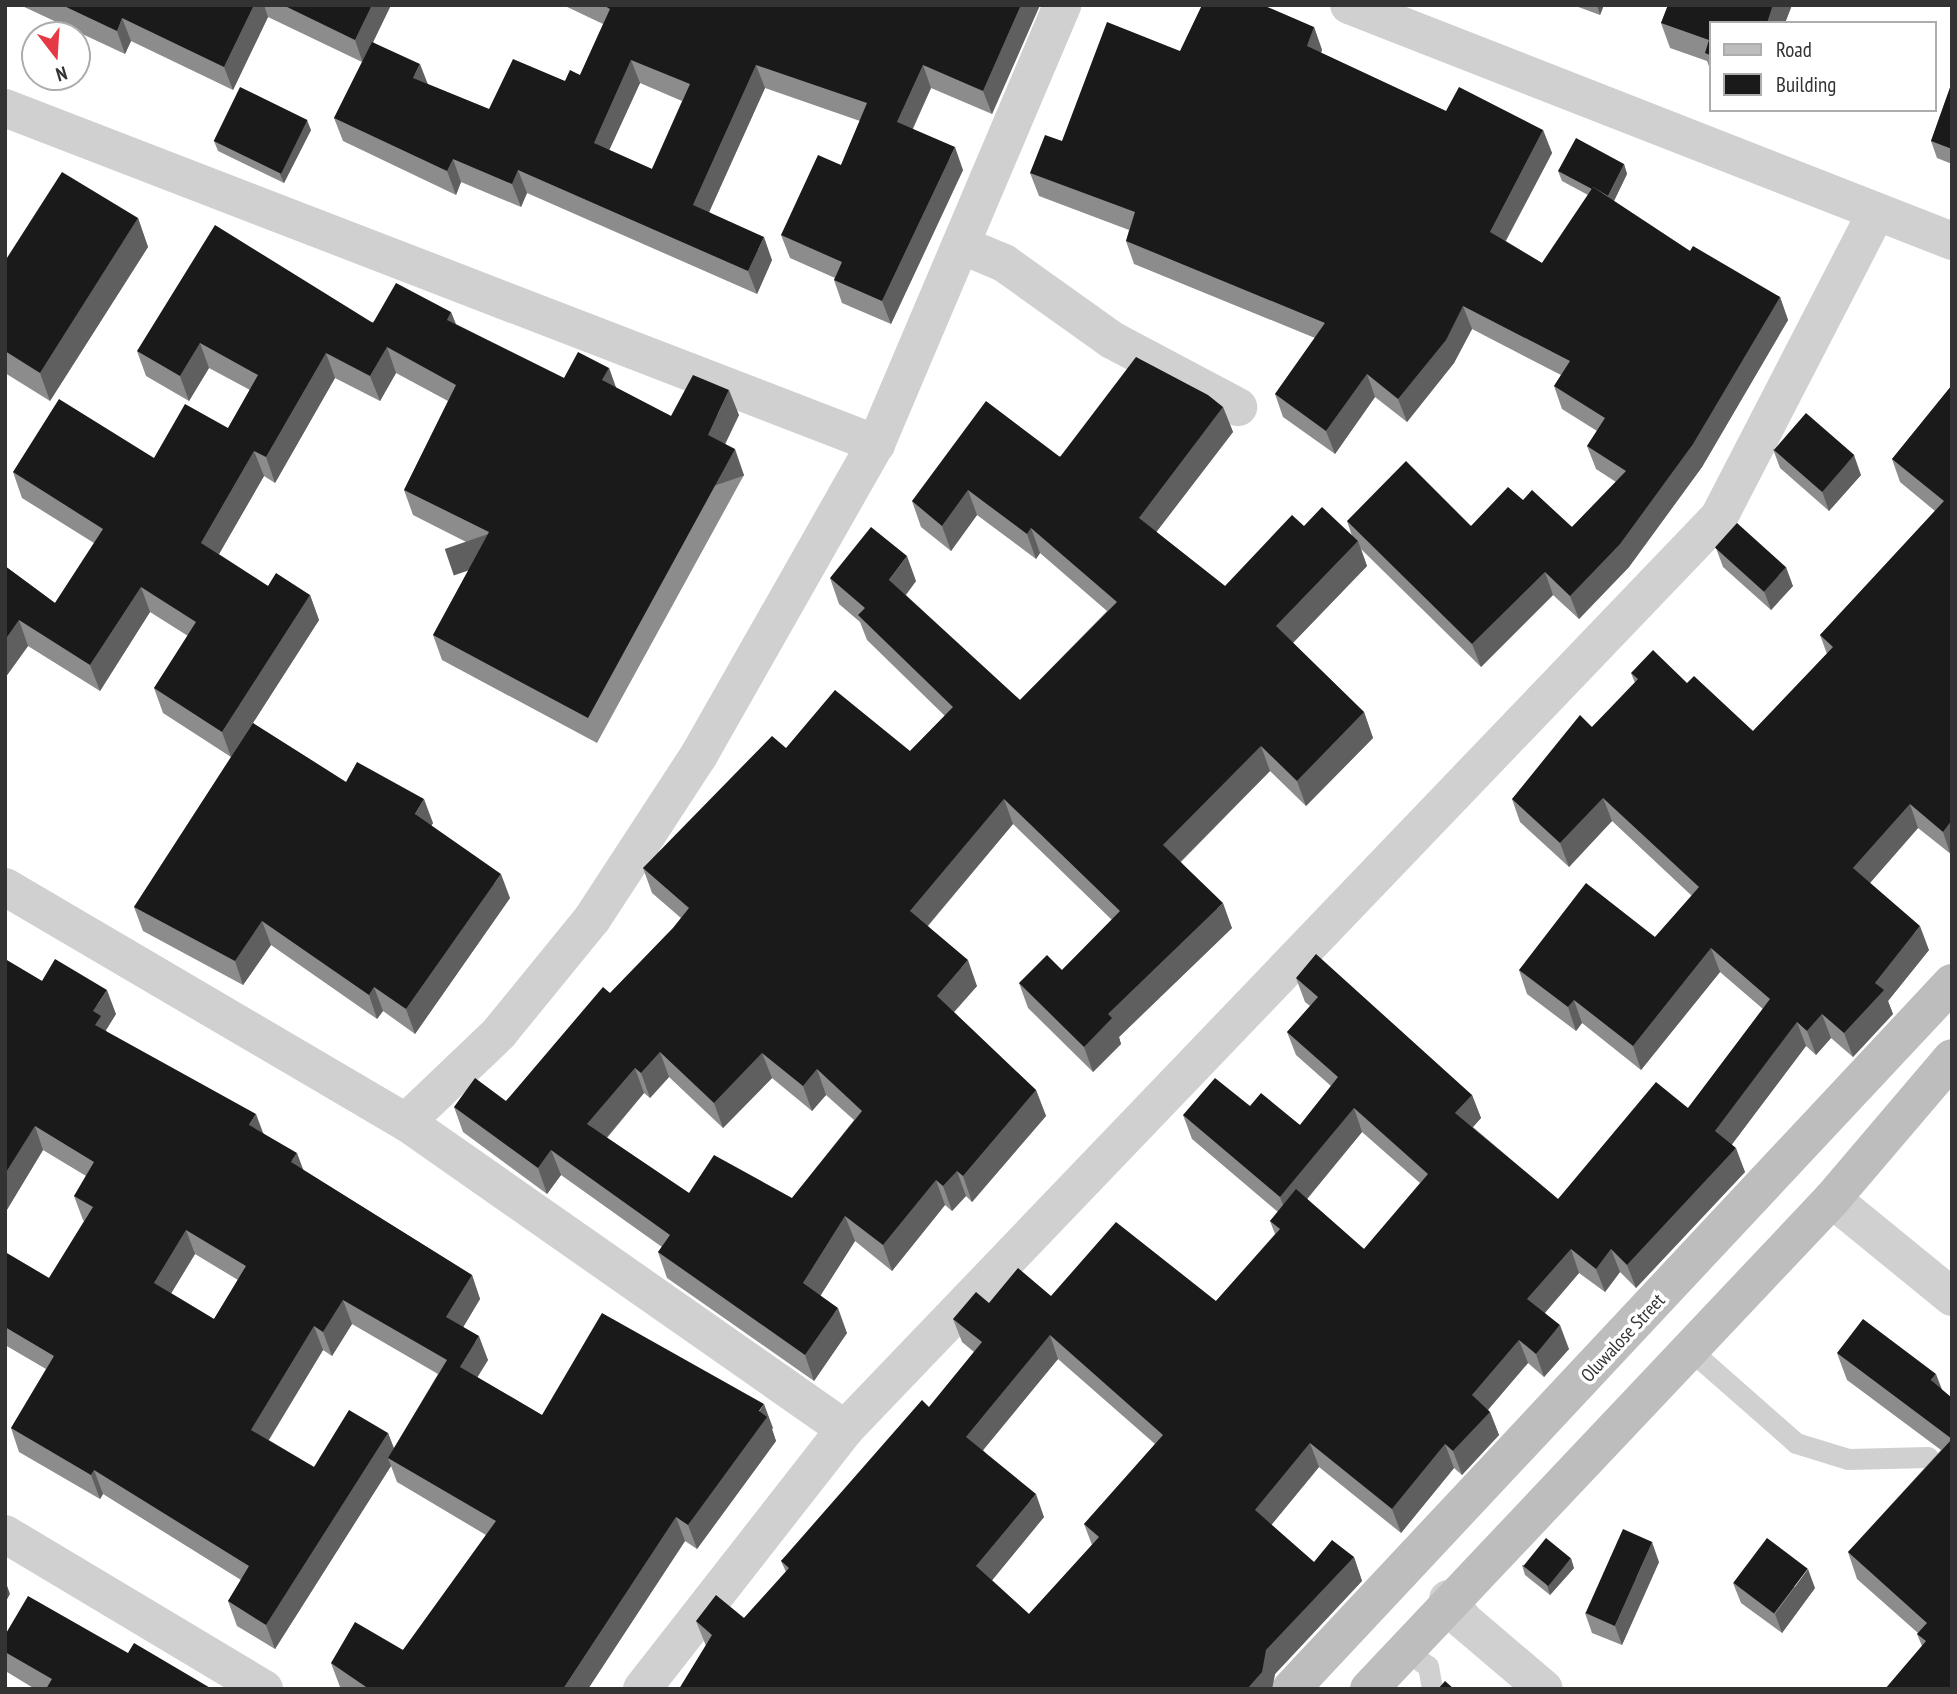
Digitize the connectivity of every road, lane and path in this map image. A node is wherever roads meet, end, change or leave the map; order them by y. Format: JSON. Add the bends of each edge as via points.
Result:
{"nodes":[{"id":1,"x":1062,"y":5,"type":"edge"},
{"id":2,"x":1349,"y":5,"type":"edge"},
{"id":3,"x":5,"y":108,"type":"edge"},
{"id":4,"x":1875,"y":215,"type":"junction"},
{"id":5,"x":1952,"y":241,"type":"edge"},
{"id":6,"x":961,"y":245,"type":"junction"},
{"id":7,"x":1238,"y":407,"type":"dead end"},
{"id":8,"x":876,"y":444,"type":"junction"},
{"id":9,"x":5,"y":887,"type":"edge"},
{"id":10,"x":1952,"y":983,"type":"edge"},
{"id":11,"x":1952,"y":1058,"type":"edge"},
{"id":12,"x":406,"y":1122,"type":"junction"},
{"id":13,"x":1832,"y":1199,"type":"junction"},
{"id":14,"x":1952,"y":1297,"type":"edge"},
{"id":15,"x":1688,"y":1348,"type":"junction"},
{"id":16,"x":845,"y":1429,"type":"junction"},
{"id":17,"x":1517,"y":1449,"type":"junction"},
{"id":18,"x":1928,"y":1457,"type":"dead end"},
{"id":19,"x":1555,"y":1485,"type":"junction"},
{"id":20,"x":5,"y":1534,"type":"edge"},
{"id":21,"x":1448,"y":1599,"type":"junction"},
{"id":22,"x":1407,"y":1652,"type":"junction"},
{"id":23,"x":264,"y":1689,"type":"edge"},
{"id":24,"x":642,"y":1689,"type":"edge"},
{"id":25,"x":1291,"y":1689,"type":"edge"},
{"id":26,"x":1369,"y":1689,"type":"edge"},
{"id":27,"x":1433,"y":1689,"type":"edge"},
{"id":28,"x":1544,"y":1689,"type":"edge"}],
"edges":[{"from":1,"to":6,"type":"street"},
{"from":2,"to":4,"type":"street"},
{"from":3,"to":8,"type":"street"},
{"from":4,"to":5,"type":"street"},
{"from":4,"to":16,"type":"street","via":[[1719,517]]},
{"from":6,"to":7,"type":"street","via":[[1004,263],[1112,340]]},
{"from":6,"to":8,"type":"street"},
{"from":8,"to":12,"type":"street","via":[[699,755],[592,919],[499,1033]]},
{"from":9,"to":12,"type":"street"},
{"from":10,"to":17,"type":"street","name":"Oluwalose Street"},
{"from":11,"to":13,"type":"street"},
{"from":12,"to":16,"type":"street"},
{"from":13,"to":14,"type":"street"},
{"from":13,"to":15,"type":"street"},
{"from":15,"to":18,"type":"lane","via":[[1796,1443],[1848,1459]]},
{"from":15,"to":19,"type":"street"},
{"from":16,"to":24,"type":"street"},
{"from":17,"to":19,"type":"street"},
{"from":17,"to":25,"type":"street","name":"Oluwalose Street"},
{"from":19,"to":21,"type":"street"},
{"from":20,"to":23,"type":"street"},
{"from":21,"to":22,"type":"street"},
{"from":21,"to":28,"type":"street","via":[[1463,1620]]},
{"from":22,"to":26,"type":"street"},
{"from":22,"to":27,"type":"lane","via":[[1428,1667]]}]}
